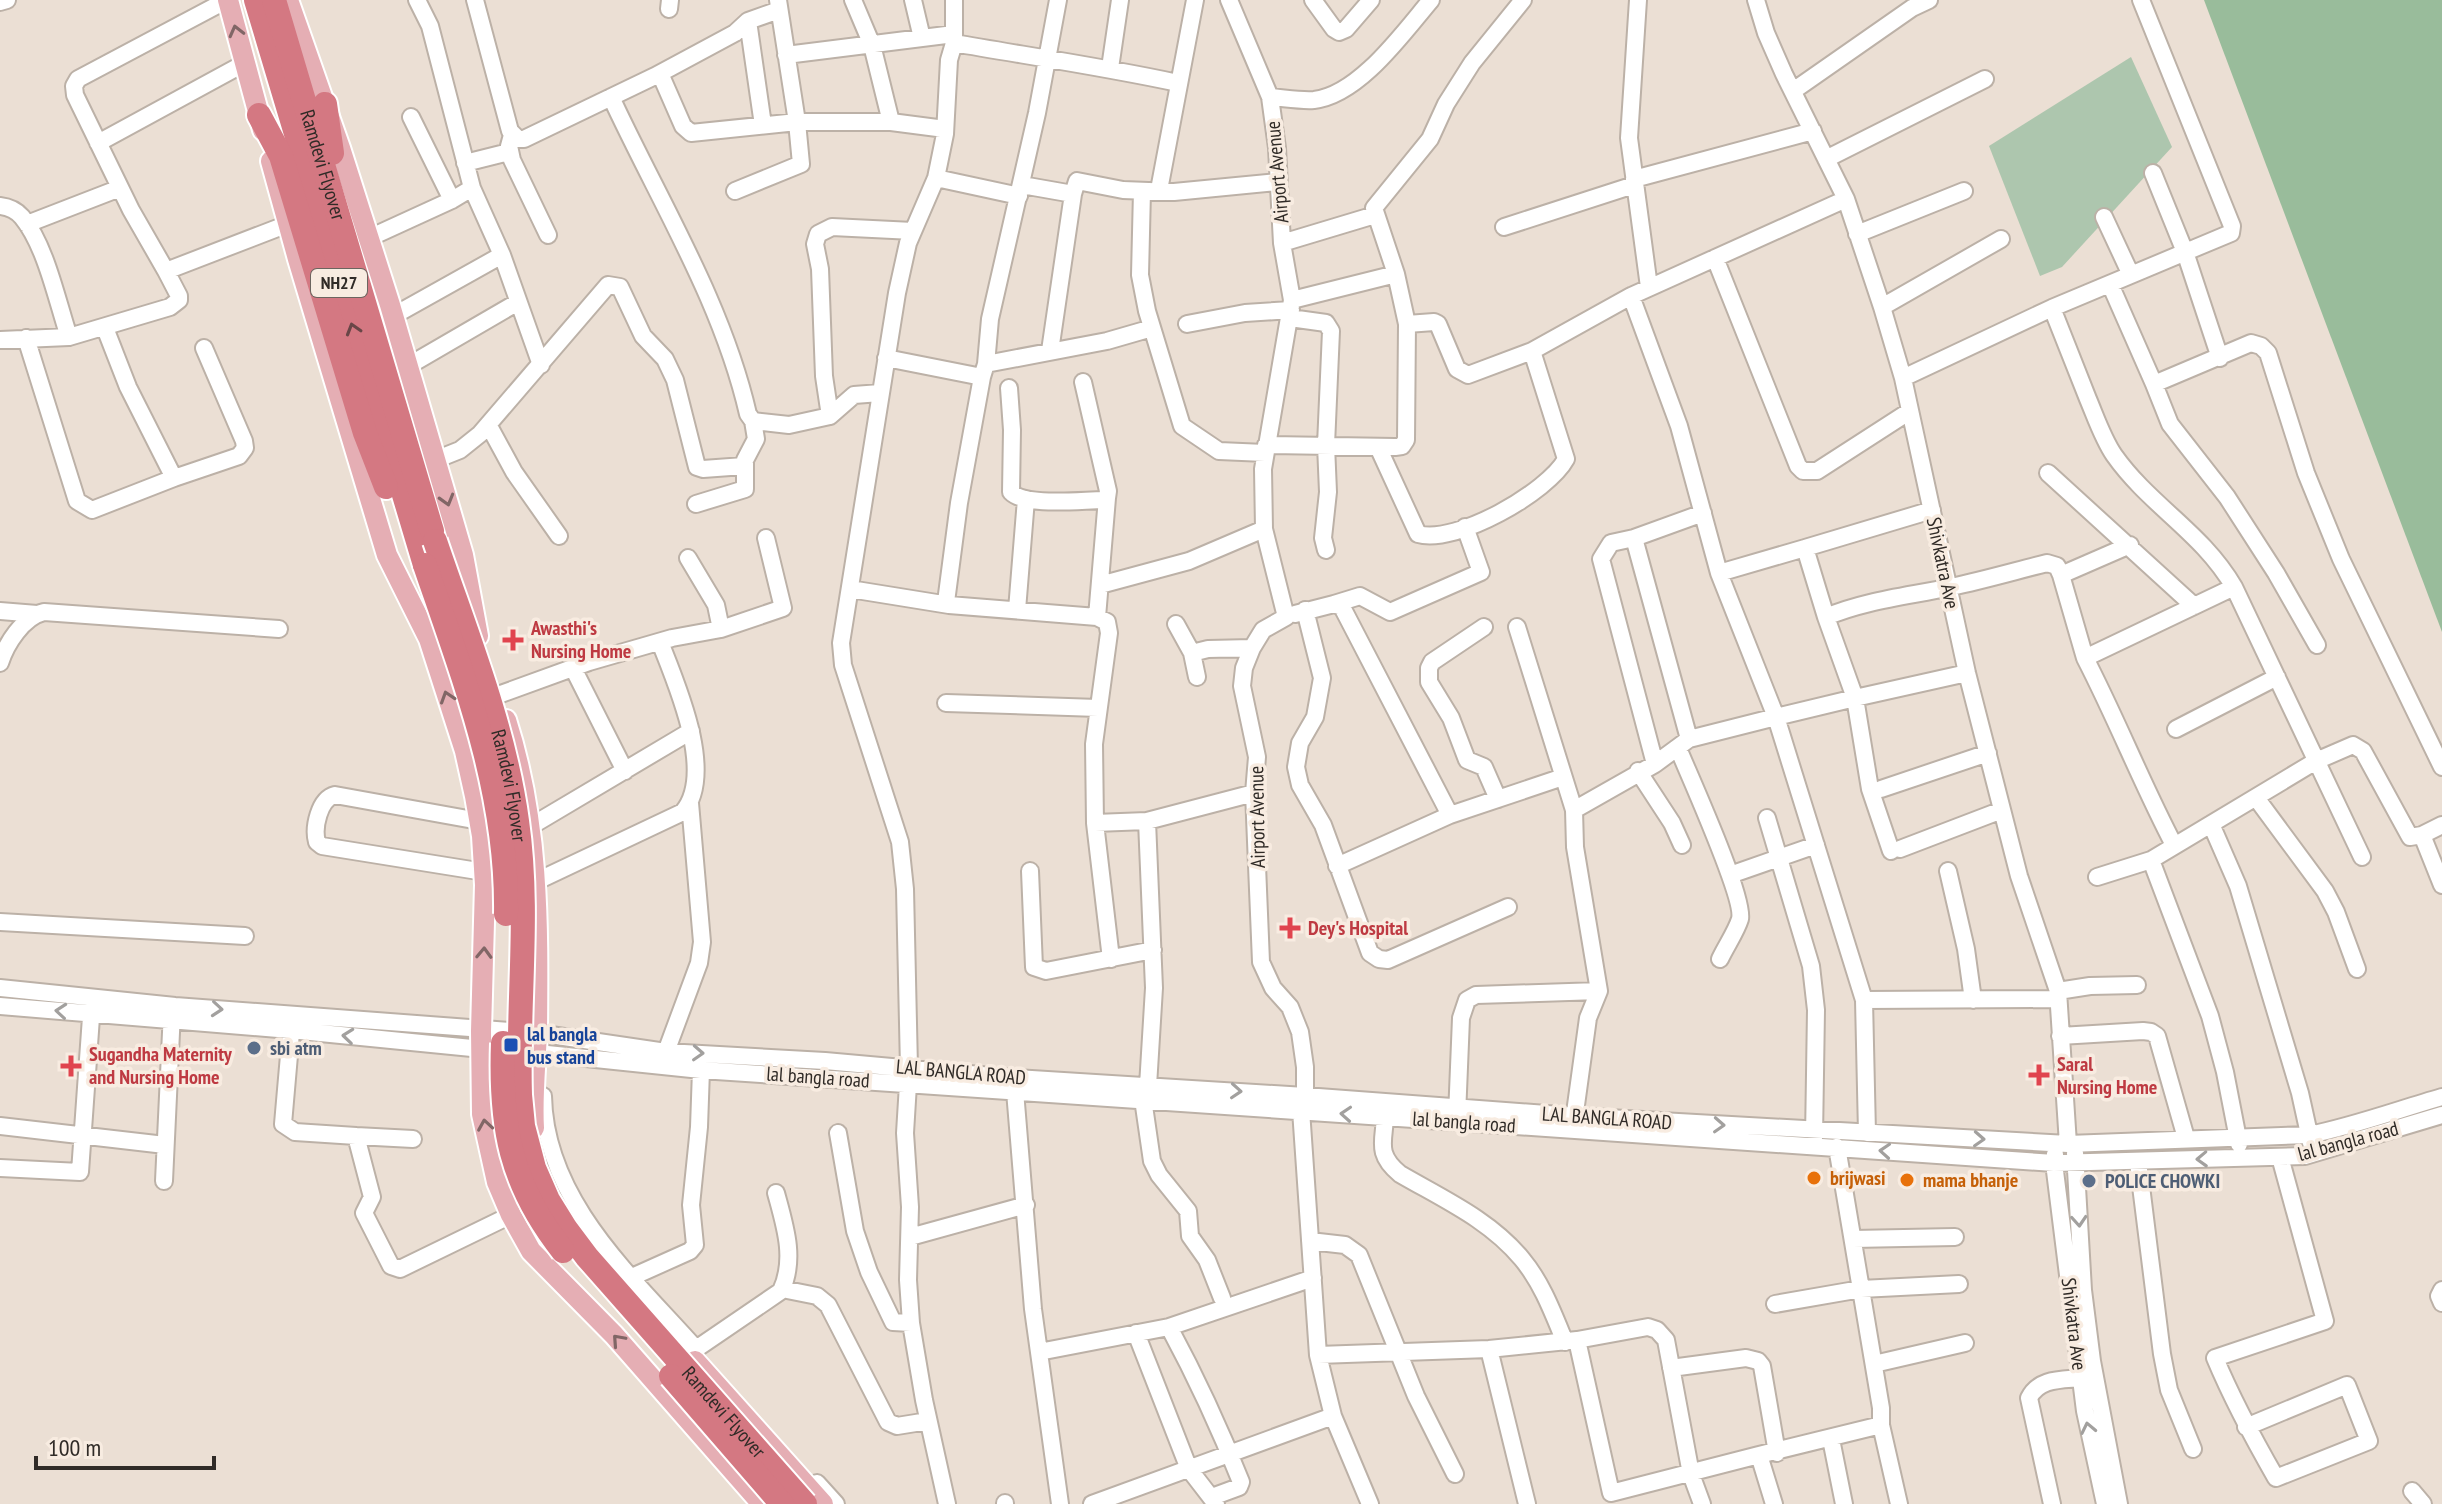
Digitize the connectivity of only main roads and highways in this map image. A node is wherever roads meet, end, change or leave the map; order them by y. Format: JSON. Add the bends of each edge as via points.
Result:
{"nodes":[{"id":1,"x":228,"y":0,"type":"edge"},
{"id":2,"x":256,"y":0,"type":"edge"},
{"id":3,"x":288,"y":1,"type":"edge"},
{"id":4,"x":325,"y":104,"type":"junction"},
{"id":5,"x":259,"y":115,"type":"junction"},
{"id":6,"x":435,"y":541,"type":"junction"},
{"id":7,"x":425,"y":565,"type":"junction"},
{"id":8,"x":762,"y":1504,"type":"edge"},
{"id":9,"x":782,"y":1504,"type":"edge"},
{"id":10,"x":805,"y":1504,"type":"edge"},
{"id":11,"x":823,"y":1504,"type":"edge"}],
"edges":[{"from":5,"to":1,"type":"main road","one_way":true},
{"from":7,"to":2,"type":"highway","name":"Ramdevi Flyover","number":"NH27","one_way":true},
{"from":3,"to":4,"type":"main road"},
{"from":3,"to":6,"type":"highway","name":"Ramdevi Flyover","number":"NH27"},
{"from":4,"to":6,"type":"highway","via":[[332,152],[410,418]]},
{"from":4,"to":11,"type":"main road","one_way":true,"via":[[408,366],[463,555],[474,624],[517,753],[535,882],[538,1046],[533,1103],[534,1134],[544,1169],[566,1216]]},
{"from":5,"to":7,"type":"highway","via":[[281,156],[365,433]]},
{"from":8,"to":5,"type":"main road","one_way":true,"via":[[614,1335],[531,1251],[497,1182],[482,1114],[484,872],[465,751],[429,639],[387,555]]},
{"from":6,"to":10,"type":"highway","name":"Ramdevi Flyover","number":"NH27","bridge":true,"via":[[497,725],[518,822],[520,1083],[523,1126],[534,1168],[554,1210],[587,1257]]},
{"from":7,"to":9,"type":"highway","name":"Ramdevi Flyover","number":"NH27","bridge":true,"via":[[484,744],[502,829],[503,1096],[509,1146],[521,1183],[538,1216],[582,1275]]}]}
